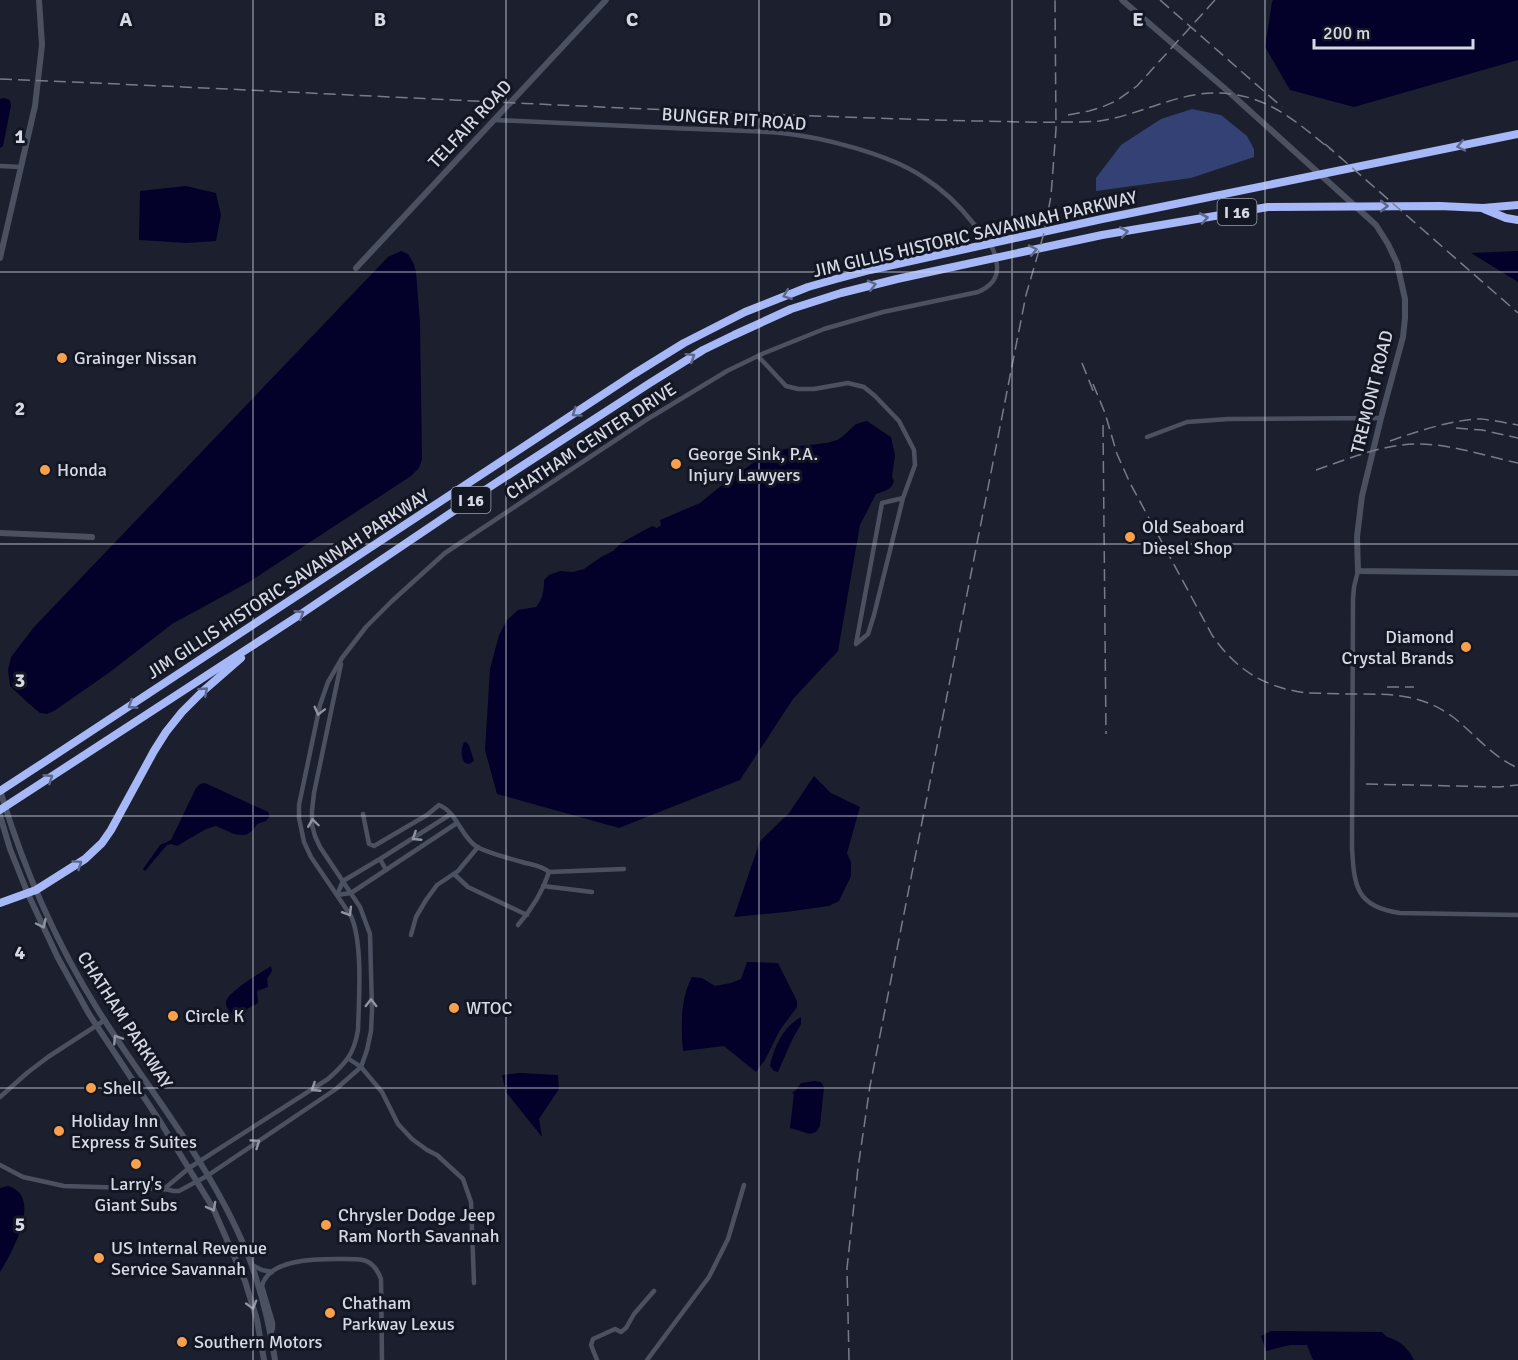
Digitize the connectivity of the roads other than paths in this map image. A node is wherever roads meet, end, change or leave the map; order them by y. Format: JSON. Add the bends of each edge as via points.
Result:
{"nodes":[{"id":1,"x":39,"y":0,"type":"edge"},
{"id":2,"x":606,"y":0,"type":"edge"},
{"id":3,"x":1122,"y":0,"type":"edge"},
{"id":4,"x":495,"y":120,"type":"junction"},
{"id":5,"x":1518,"y":130,"type":"edge"},
{"id":6,"x":1518,"y":134,"type":"edge"},
{"id":7,"x":1481,"y":142,"type":"junction"},
{"id":8,"x":0,"y":166,"type":"edge"},
{"id":9,"x":21,"y":167,"type":"junction"},
{"id":10,"x":1518,"y":205,"type":"edge"},
{"id":11,"x":1483,"y":208,"type":"junction"},
{"id":12,"x":1518,"y":220,"type":"edge"},
{"id":13,"x":979,"y":230,"type":"joint"},
{"id":14,"x":0,"y":258,"type":"edge"},
{"id":15,"x":356,"y":268,"type":"dead end"},
{"id":16,"x":758,"y":356,"type":"junction"},
{"id":17,"x":1381,"y":418,"type":"junction"},
{"id":18,"x":1148,"y":437,"type":"dead end"},
{"id":19,"x":903,"y":498,"type":"junction"},
{"id":20,"x":0,"y":533,"type":"edge"},
{"id":21,"x":92,"y":537,"type":"dead end"},
{"id":22,"x":1358,"y":571,"type":"junction"},
{"id":23,"x":1518,"y":573,"type":"edge"},
{"id":24,"x":275,"y":631,"type":"junction"},
{"id":25,"x":342,"y":658,"type":"junction"},
{"id":26,"x":0,"y":790,"type":"edge"},
{"id":27,"x":0,"y":810,"type":"edge"},
{"id":28,"x":363,"y":814,"type":"dead end"},
{"id":29,"x":451,"y":814,"type":"junction"},
{"id":30,"x":0,"y":815,"type":"edge"},
{"id":31,"x":457,"y":823,"type":"junction"},
{"id":32,"x":9,"y":830,"type":"junction"},
{"id":33,"x":478,"y":847,"type":"junction"},
{"id":34,"x":380,"y":859,"type":"junction"},
{"id":35,"x":624,"y":868,"type":"dead end"},
{"id":36,"x":387,"y":870,"type":"junction"},
{"id":37,"x":549,"y":872,"type":"junction"},
{"id":38,"x":454,"y":874,"type":"junction"},
{"id":39,"x":343,"y":881,"type":"junction"},
{"id":40,"x":543,"y":886,"type":"junction"},
{"id":41,"x":32,"y":892,"type":"junction"},
{"id":42,"x":592,"y":892,"type":"dead end"},
{"id":43,"x":351,"y":893,"type":"junction"},
{"id":44,"x":337,"y":895,"type":"junction"},
{"id":45,"x":0,"y":903,"type":"edge"},
{"id":46,"x":527,"y":915,"type":"junction"},
{"id":47,"x":1518,"y":915,"type":"edge"},
{"id":48,"x":518,"y":925,"type":"dead end"},
{"id":49,"x":411,"y":934,"type":"dead end"},
{"id":50,"x":105,"y":1020,"type":"junction"},
{"id":51,"x":97,"y":1026,"type":"junction"},
{"id":52,"x":349,"y":1059,"type":"junction"},
{"id":53,"x":360,"y":1067,"type":"junction"},
{"id":54,"x":0,"y":1097,"type":"edge"},
{"id":55,"x":200,"y":1162,"type":"junction"},
{"id":56,"x":0,"y":1165,"type":"edge"},
{"id":57,"x":189,"y":1168,"type":"junction"},
{"id":58,"x":207,"y":1176,"type":"junction"},
{"id":59,"x":197,"y":1181,"type":"junction"},
{"id":60,"x":744,"y":1185,"type":"dead end"},
{"id":61,"x":164,"y":1189,"type":"junction"},
{"id":62,"x":251,"y":1264,"type":"junction"},
{"id":63,"x":272,"y":1272,"type":"junction"},
{"id":64,"x":474,"y":1283,"type":"dead end"},
{"id":65,"x":654,"y":1291,"type":"dead end"},
{"id":66,"x":271,"y":1335,"type":"junction"},
{"id":67,"x":264,"y":1360,"type":"edge"},
{"id":68,"x":275,"y":1360,"type":"edge"},
{"id":69,"x":382,"y":1360,"type":"edge"},
{"id":70,"x":597,"y":1360,"type":"edge"},
{"id":71,"x":647,"y":1360,"type":"edge"}],
"edges":[{"from":1,"to":9,"type":"main road","via":[[41,60]]},
{"from":2,"to":4,"type":"main road","name":"TELFAIR ROAD"},
{"from":3,"to":17,"type":"main road","name":"TREMONT ROAD","via":[[1376,225],[1388,244],[1397,263],[1405,318]]},
{"from":4,"to":13,"type":"street","name":"BUNGER PIT ROAD","via":[[783,133],[841,144],[921,175],[952,200]]},
{"from":4,"to":15,"type":"main road","name":"TELFAIR ROAD"},
{"from":5,"to":7,"type":"highway"},
{"from":6,"to":7,"type":"highway","name":"JIM GILLIS HISTORIC SAVANNAH PARKWAY","number":"I 16"},
{"from":7,"to":26,"type":"highway","name":"JIM GILLIS HISTORIC SAVANNAH PARKWAY","number":"I 16","one_way":true,"via":[[870,270],[808,287],[745,312],[634,374]]},
{"from":8,"to":9,"type":"street"},
{"from":9,"to":14,"type":"main road"},
{"from":10,"to":11,"type":"highway","name":"JIM GILLIS HISTORIC SAVANNAH PARKWAY","number":"I 16"},
{"from":11,"to":12,"type":"highway"},
{"from":24,"to":11,"type":"highway","name":"JIM GILLIS HISTORIC SAVANNAH PARKWAY","number":"I 16","one_way":true,"via":[[650,382],[703,350],[821,299],[1102,236],[1268,207]]},
{"from":13,"to":16,"type":"street","name":"CHATHAM CENTER DRIVE","via":[[997,260],[997,275],[985,289],[824,328]]},
{"from":16,"to":19,"type":"street","via":[[786,386],[814,390],[848,383],[864,387],[875,396],[899,421],[914,450],[915,465]]},
{"from":16,"to":25,"type":"street","name":"CHATHAM CENTER DRIVE","via":[[698,387],[445,553],[366,627]]},
{"from":17,"to":18,"type":"street","via":[[1187,422]]},
{"from":17,"to":22,"type":"main road","name":"TREMONT ROAD","via":[[1362,496]]},
{"from":19,"to":19,"type":"street","via":[[868,634],[856,644],[882,502]]},
{"from":20,"to":21,"type":"main road"},
{"from":22,"to":23,"type":"main road"},
{"from":22,"to":47,"type":"street","via":[[1353,599],[1352,829],[1356,885],[1366,901],[1383,911]]},
{"from":27,"to":24,"type":"highway","name":"JIM GILLIS HISTORIC SAVANNAH PARKWAY","number":"I 16","one_way":true},
{"from":41,"to":24,"type":"highway","one_way":true,"via":[[85,859],[102,843],[154,751],[182,712]]},
{"from":39,"to":25,"type":"street","name":"CHATHAM CENTER DRIVE","one_way":true,"via":[[320,847],[312,825],[314,793]]},
{"from":25,"to":44,"type":"street","name":"CHATHAM CENTER DRIVE","one_way":true,"via":[[320,705],[299,805],[304,842]]},
{"from":26,"to":32,"type":"main road","name":"CHATHAM PARKWAY"},
{"from":28,"to":29,"type":"street","via":[[369,844],[374,846],[439,805]]},
{"from":29,"to":31,"type":"street"},
{"from":29,"to":34,"type":"street","one_way":true},
{"from":30,"to":32,"type":"main road","name":"CHATHAM PARKWAY"},
{"from":31,"to":33,"type":"street"},
{"from":31,"to":36,"type":"street"},
{"from":32,"to":41,"type":"main road","name":"CHATHAM PARKWAY","via":[[10,849]]},
{"from":33,"to":37,"type":"street"},
{"from":33,"to":38,"type":"street"},
{"from":34,"to":36,"type":"street"},
{"from":34,"to":39,"type":"street"},
{"from":35,"to":37,"type":"street"},
{"from":36,"to":43,"type":"street"},
{"from":37,"to":40,"type":"street"},
{"from":38,"to":46,"type":"street","via":[[468,887]]},
{"from":38,"to":49,"type":"street","via":[[437,885],[426,900]]},
{"from":39,"to":43,"type":"street","name":"CHATHAM CENTER DRIVE"},
{"from":39,"to":44,"type":"street"},
{"from":40,"to":42,"type":"street"},
{"from":40,"to":46,"type":"street"},
{"from":41,"to":45,"type":"highway"},
{"from":41,"to":50,"type":"main road","name":"CHATHAM PARKWAY"},
{"from":41,"to":51,"type":"main road","name":"CHATHAM PARKWAY","one_way":true,"via":[[58,958]]},
{"from":43,"to":44,"type":"street"},
{"from":53,"to":43,"type":"street","name":"CHATHAM CENTER DRIVE","one_way":true,"via":[[371,1031],[370,934]]},
{"from":44,"to":52,"type":"street","name":"CHATHAM CENTER DRIVE","one_way":true,"via":[[355,924],[357,936],[358,1030]]},
{"from":46,"to":48,"type":"street"},
{"from":50,"to":51,"type":"street"},
{"from":55,"to":50,"type":"main road","name":"CHATHAM PARKWAY","one_way":true},
{"from":51,"to":54,"type":"street","via":[[48,1057]]},
{"from":51,"to":57,"type":"main road","name":"CHATHAM PARKWAY"},
{"from":52,"to":53,"type":"street"},
{"from":52,"to":55,"type":"street","name":"CHATHAM CENTER DRIVE","one_way":true,"via":[[328,1079]]},
{"from":58,"to":53,"type":"street","name":"CHATHAM CENTER DRIVE","one_way":true,"via":[[336,1089]]},
{"from":53,"to":64,"type":"street","via":[[382,1092],[398,1124],[463,1179],[471,1202]]},
{"from":55,"to":57,"type":"street","name":"CHATHAM CENTER DRIVE"},
{"from":55,"to":58,"type":"main road","name":"CHATHAM PARKWAY"},
{"from":56,"to":61,"type":"street","name":"CHATHAM CENTER DRIVE","via":[[22,1177],[64,1186]]},
{"from":57,"to":59,"type":"main road","name":"CHATHAM PARKWAY"},
{"from":57,"to":61,"type":"street","name":"CHATHAM CENTER DRIVE"},
{"from":58,"to":59,"type":"street","name":"CHATHAM CENTER DRIVE"},
{"from":58,"to":62,"type":"main road","name":"CHATHAM PARKWAY","via":[[236,1227]]},
{"from":59,"to":61,"type":"street","name":"CHATHAM CENTER DRIVE","via":[[179,1191]]},
{"from":59,"to":67,"type":"main road","name":"CHATHAM PARKWAY","one_way":true,"via":[[245,1281]]},
{"from":60,"to":71,"type":"street","via":[[728,1239],[709,1277]]},
{"from":62,"to":63,"type":"street"},
{"from":62,"to":66,"type":"main road","name":"CHATHAM PARKWAY"},
{"from":63,"to":66,"type":"street","via":[[262,1286],[273,1323]]},
{"from":63,"to":69,"type":"street","via":[[302,1260],[324,1259],[365,1260],[376,1268],[381,1279]]},
{"from":65,"to":70,"type":"street","via":[[621,1332],[615,1329],[592,1339]]},
{"from":66,"to":68,"type":"main road","name":"CHATHAM PARKWAY"}]}
